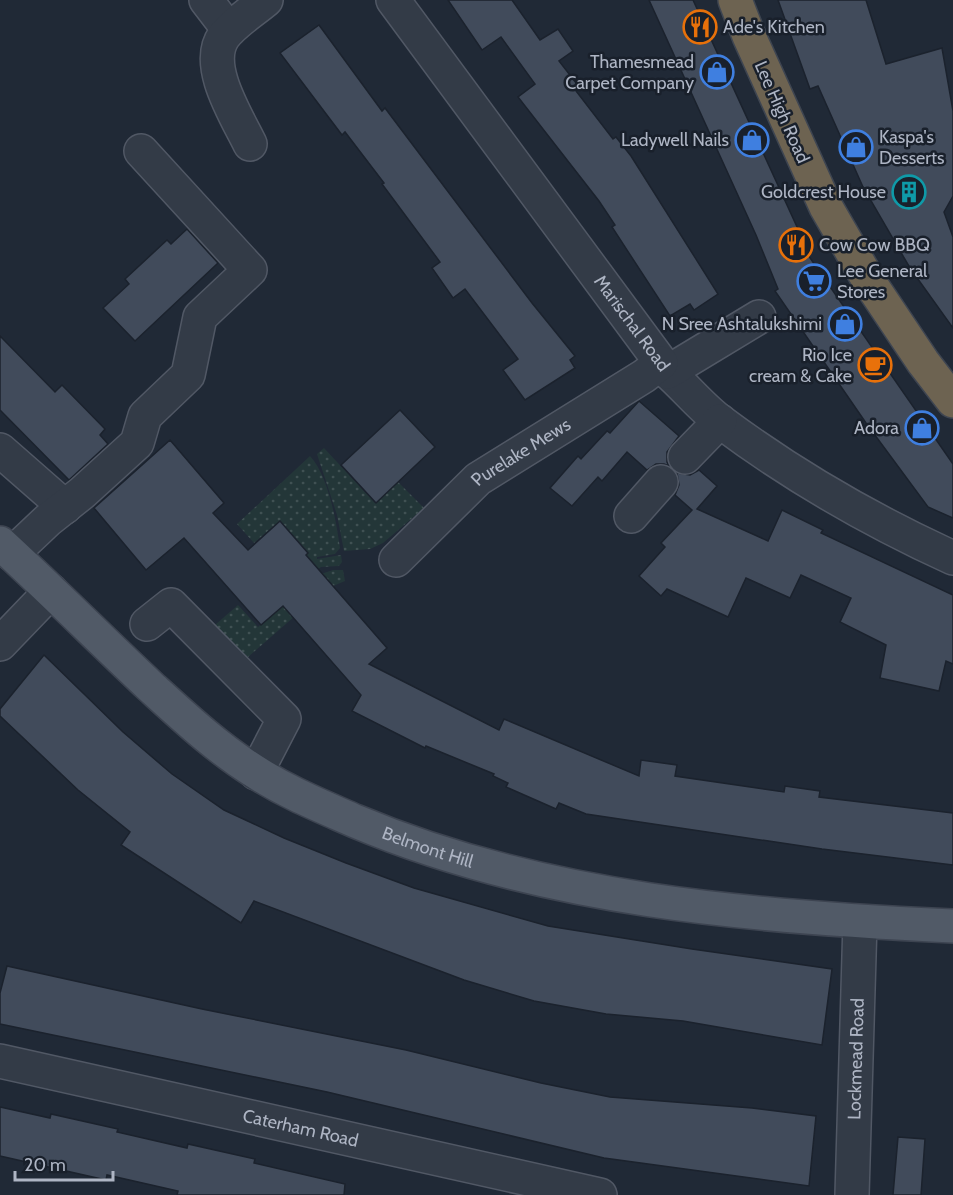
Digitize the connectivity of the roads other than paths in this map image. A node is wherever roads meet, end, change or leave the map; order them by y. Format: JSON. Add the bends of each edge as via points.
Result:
{"nodes":[{"id":1,"x":206,"y":0,"type":"edge"},
{"id":2,"x":266,"y":0,"type":"edge"},
{"id":3,"x":393,"y":0,"type":"edge"},
{"id":4,"x":735,"y":0,"type":"edge"},
{"id":5,"x":229,"y":30,"type":"junction"},
{"id":6,"x":250,"y":144,"type":"dead end"},
{"id":7,"x":141,"y":151,"type":"dead end"},
{"id":8,"x":759,"y":317,"type":"dead end"},
{"id":9,"x":664,"y":367,"type":"junction"},
{"id":10,"x":953,"y":401,"type":"edge"},
{"id":11,"x":720,"y":421,"type":"junction"},
{"id":12,"x":0,"y":450,"type":"edge"},
{"id":13,"x":685,"y":457,"type":"dead end"},
{"id":14,"x":661,"y":482,"type":"dead end"},
{"id":15,"x":65,"y":507,"type":"junction"},
{"id":16,"x":631,"y":516,"type":"dead end"},
{"id":17,"x":6,"y":548,"type":"edge"},
{"id":18,"x":953,"y":558,"type":"edge"},
{"id":19,"x":396,"y":560,"type":"dead end"},
{"id":20,"x":51,"y":591,"type":"junction"},
{"id":21,"x":147,"y":624,"type":"dead end"},
{"id":22,"x":0,"y":645,"type":"edge"},
{"id":23,"x":256,"y":773,"type":"junction"},
{"id":24,"x":860,"y":922,"type":"junction"},
{"id":25,"x":953,"y":926,"type":"edge"},
{"id":26,"x":0,"y":1061,"type":"edge"},
{"id":27,"x":600,"y":1195,"type":"edge"},
{"id":28,"x":852,"y":1195,"type":"edge"}],
"edges":[{"from":1,"to":5,"type":"street"},
{"from":2,"to":5,"type":"street"},
{"from":3,"to":9,"type":"street","name":"Marischal Road"},
{"from":4,"to":10,"type":"highway","name":"Lee High Road","via":[[826,207],[870,283]]},
{"from":5,"to":6,"type":"street","via":[[218,50],[221,85]]},
{"from":7,"to":15,"type":"street","via":[[250,270],[200,317],[188,375],[145,416],[137,443]]},
{"from":8,"to":9,"type":"street","name":"Purelake Mews"},
{"from":9,"to":11,"type":"street","name":"Marischal Road"},
{"from":9,"to":19,"type":"street","name":"Purelake Mews","via":[[478,479]]},
{"from":11,"to":13,"type":"street"},
{"from":11,"to":18,"type":"street","name":"Marischal Road","via":[[816,485]]},
{"from":12,"to":15,"type":"street"},
{"from":14,"to":16,"type":"street"},
{"from":15,"to":17,"type":"street"},
{"from":17,"to":20,"type":"main road","name":"Belmont Hill"},
{"from":20,"to":22,"type":"street"},
{"from":20,"to":23,"type":"main road","name":"Belmont Hill","via":[[210,740]]},
{"from":21,"to":23,"type":"street","via":[[171,605],[284,719]]},
{"from":23,"to":24,"type":"main road","name":"Belmont Hill","via":[[306,800],[389,835],[480,864],[594,891],[703,907]]},
{"from":24,"to":25,"type":"main road","name":"Belmont Hill"},
{"from":24,"to":28,"type":"street","name":"Lockmead Road"},
{"from":26,"to":27,"type":"street","name":"Caterham Road"}]}
